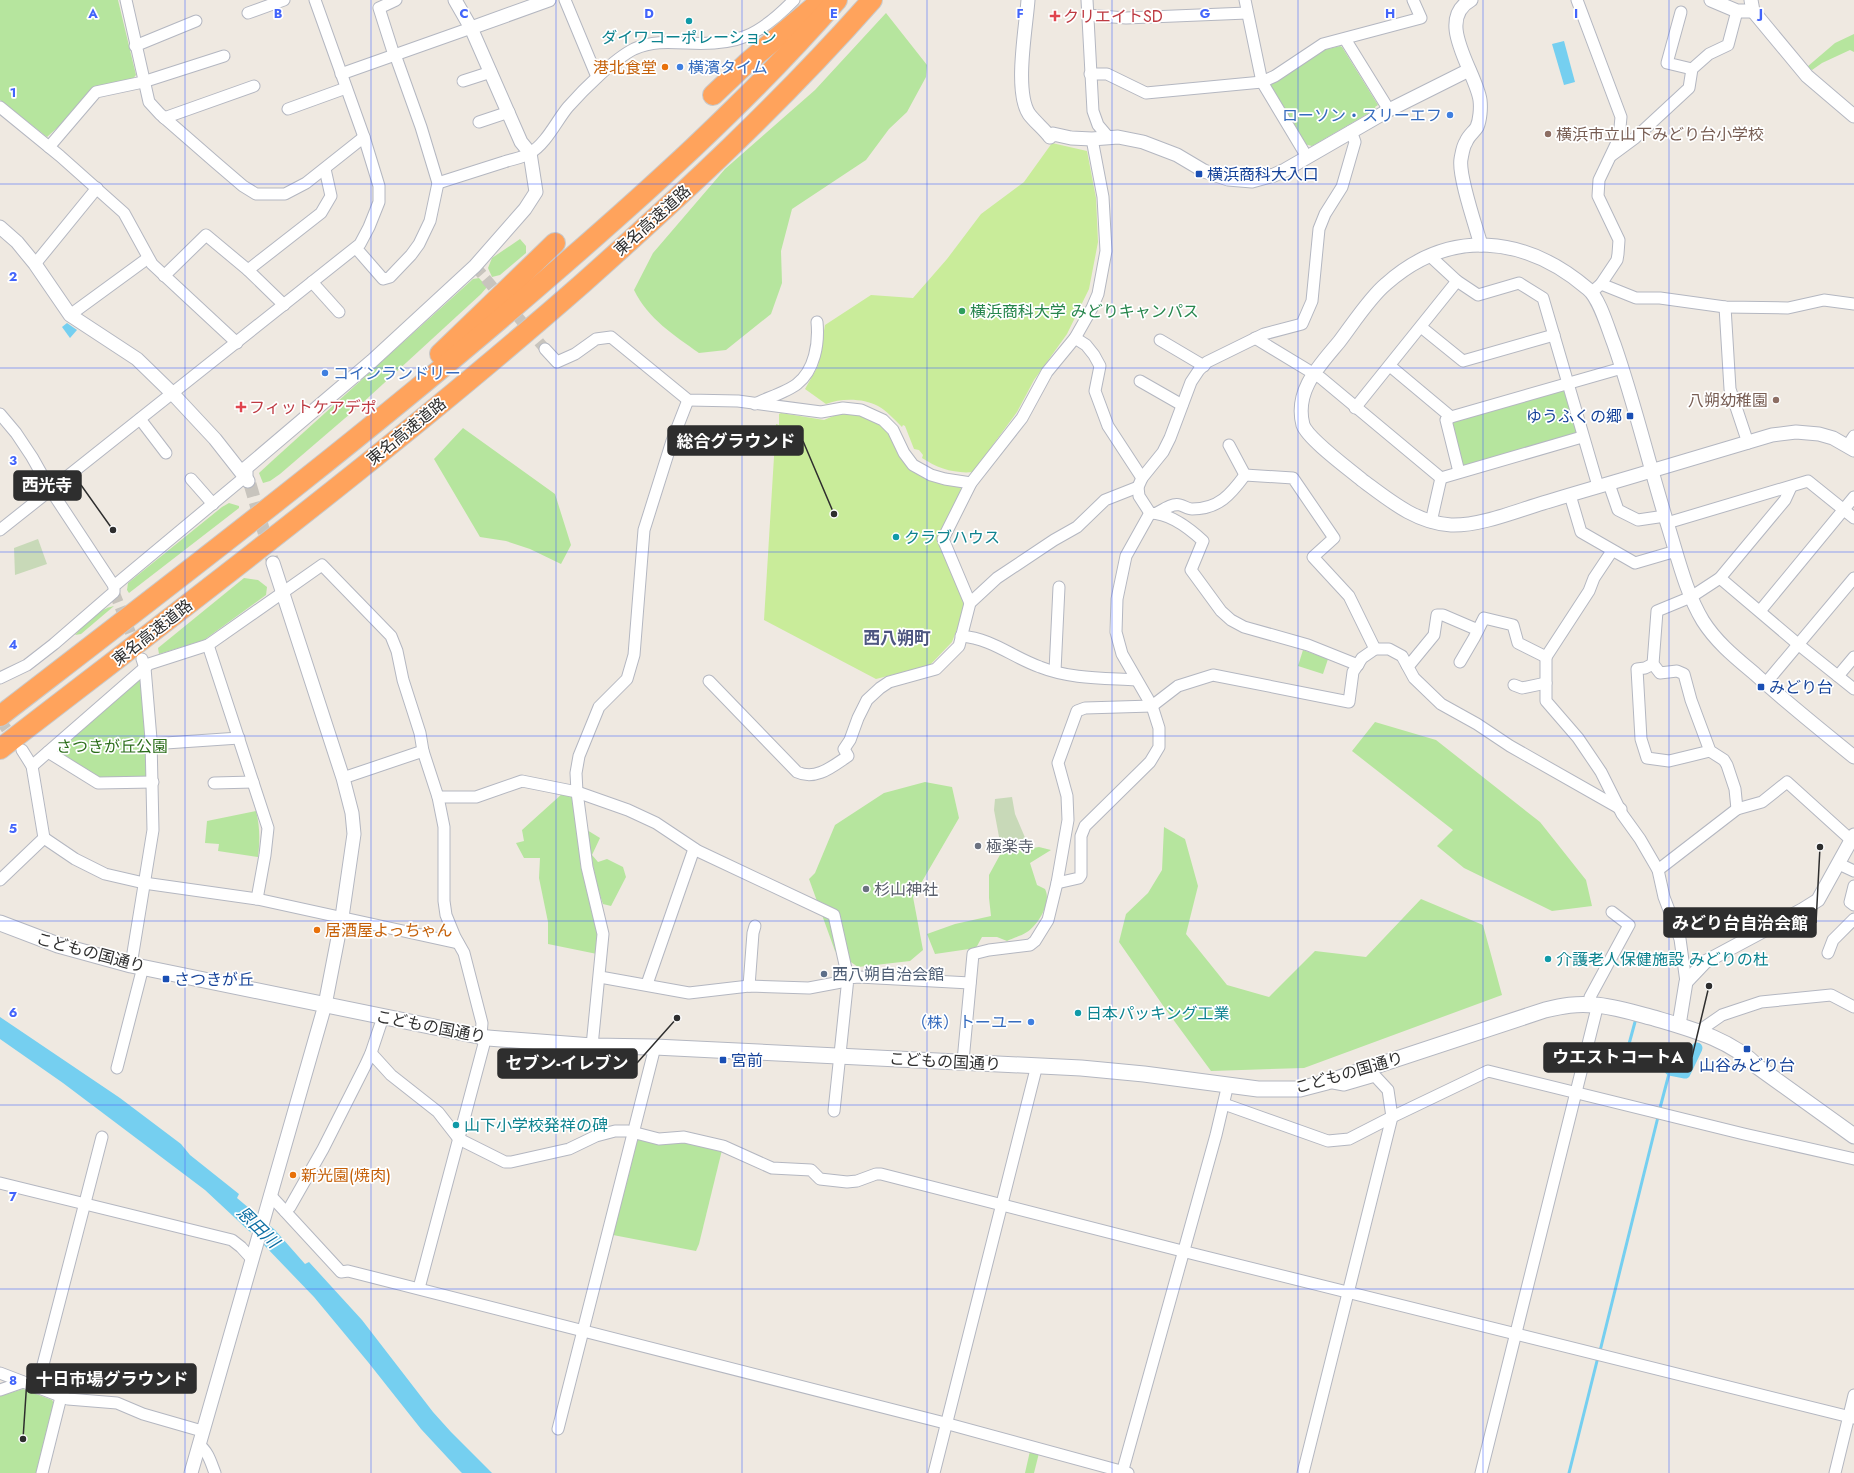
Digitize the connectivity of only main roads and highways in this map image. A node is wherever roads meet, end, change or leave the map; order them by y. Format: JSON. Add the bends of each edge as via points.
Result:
{"nodes":[{"id":1,"x":822,"y":0,"type":"edge"},
{"id":2,"x":837,"y":0,"type":"edge"},
{"id":3,"x":872,"y":0,"type":"edge"},
{"id":4,"x":713,"y":95,"type":"dead end"},
{"id":5,"x":555,"y":243,"type":"dead end"},
{"id":6,"x":340,"y":452,"type":"junction"},
{"id":7,"x":0,"y":716,"type":"edge"},
{"id":8,"x":0,"y":749,"type":"edge"},
{"id":9,"x":0,"y":923,"type":"edge"},
{"id":10,"x":1854,"y":1136,"type":"edge"}],
"edges":[{"from":1,"to":4,"type":"highway"},
{"from":2,"to":6,"type":"highway","name":"東名高速道路","via":[[753,89],[606,228]]},
{"from":3,"to":8,"type":"highway","name":"東名高速道路","via":[[766,114],[623,248],[519,339],[387,448]]},
{"from":5,"to":6,"type":"highway"},
{"from":6,"to":7,"type":"highway","name":"東名高速道路"},
{"from":9,"to":10,"type":"main road","name":"こどもの国通り","via":[[58,945],[137,966],[488,1038],[592,1046],[963,1061],[1136,1073],[1258,1089],[1288,1090],[1327,1082],[1546,1010],[1570,1004],[1594,1005],[1622,1009],[1699,1031],[1725,1043]]}]}
